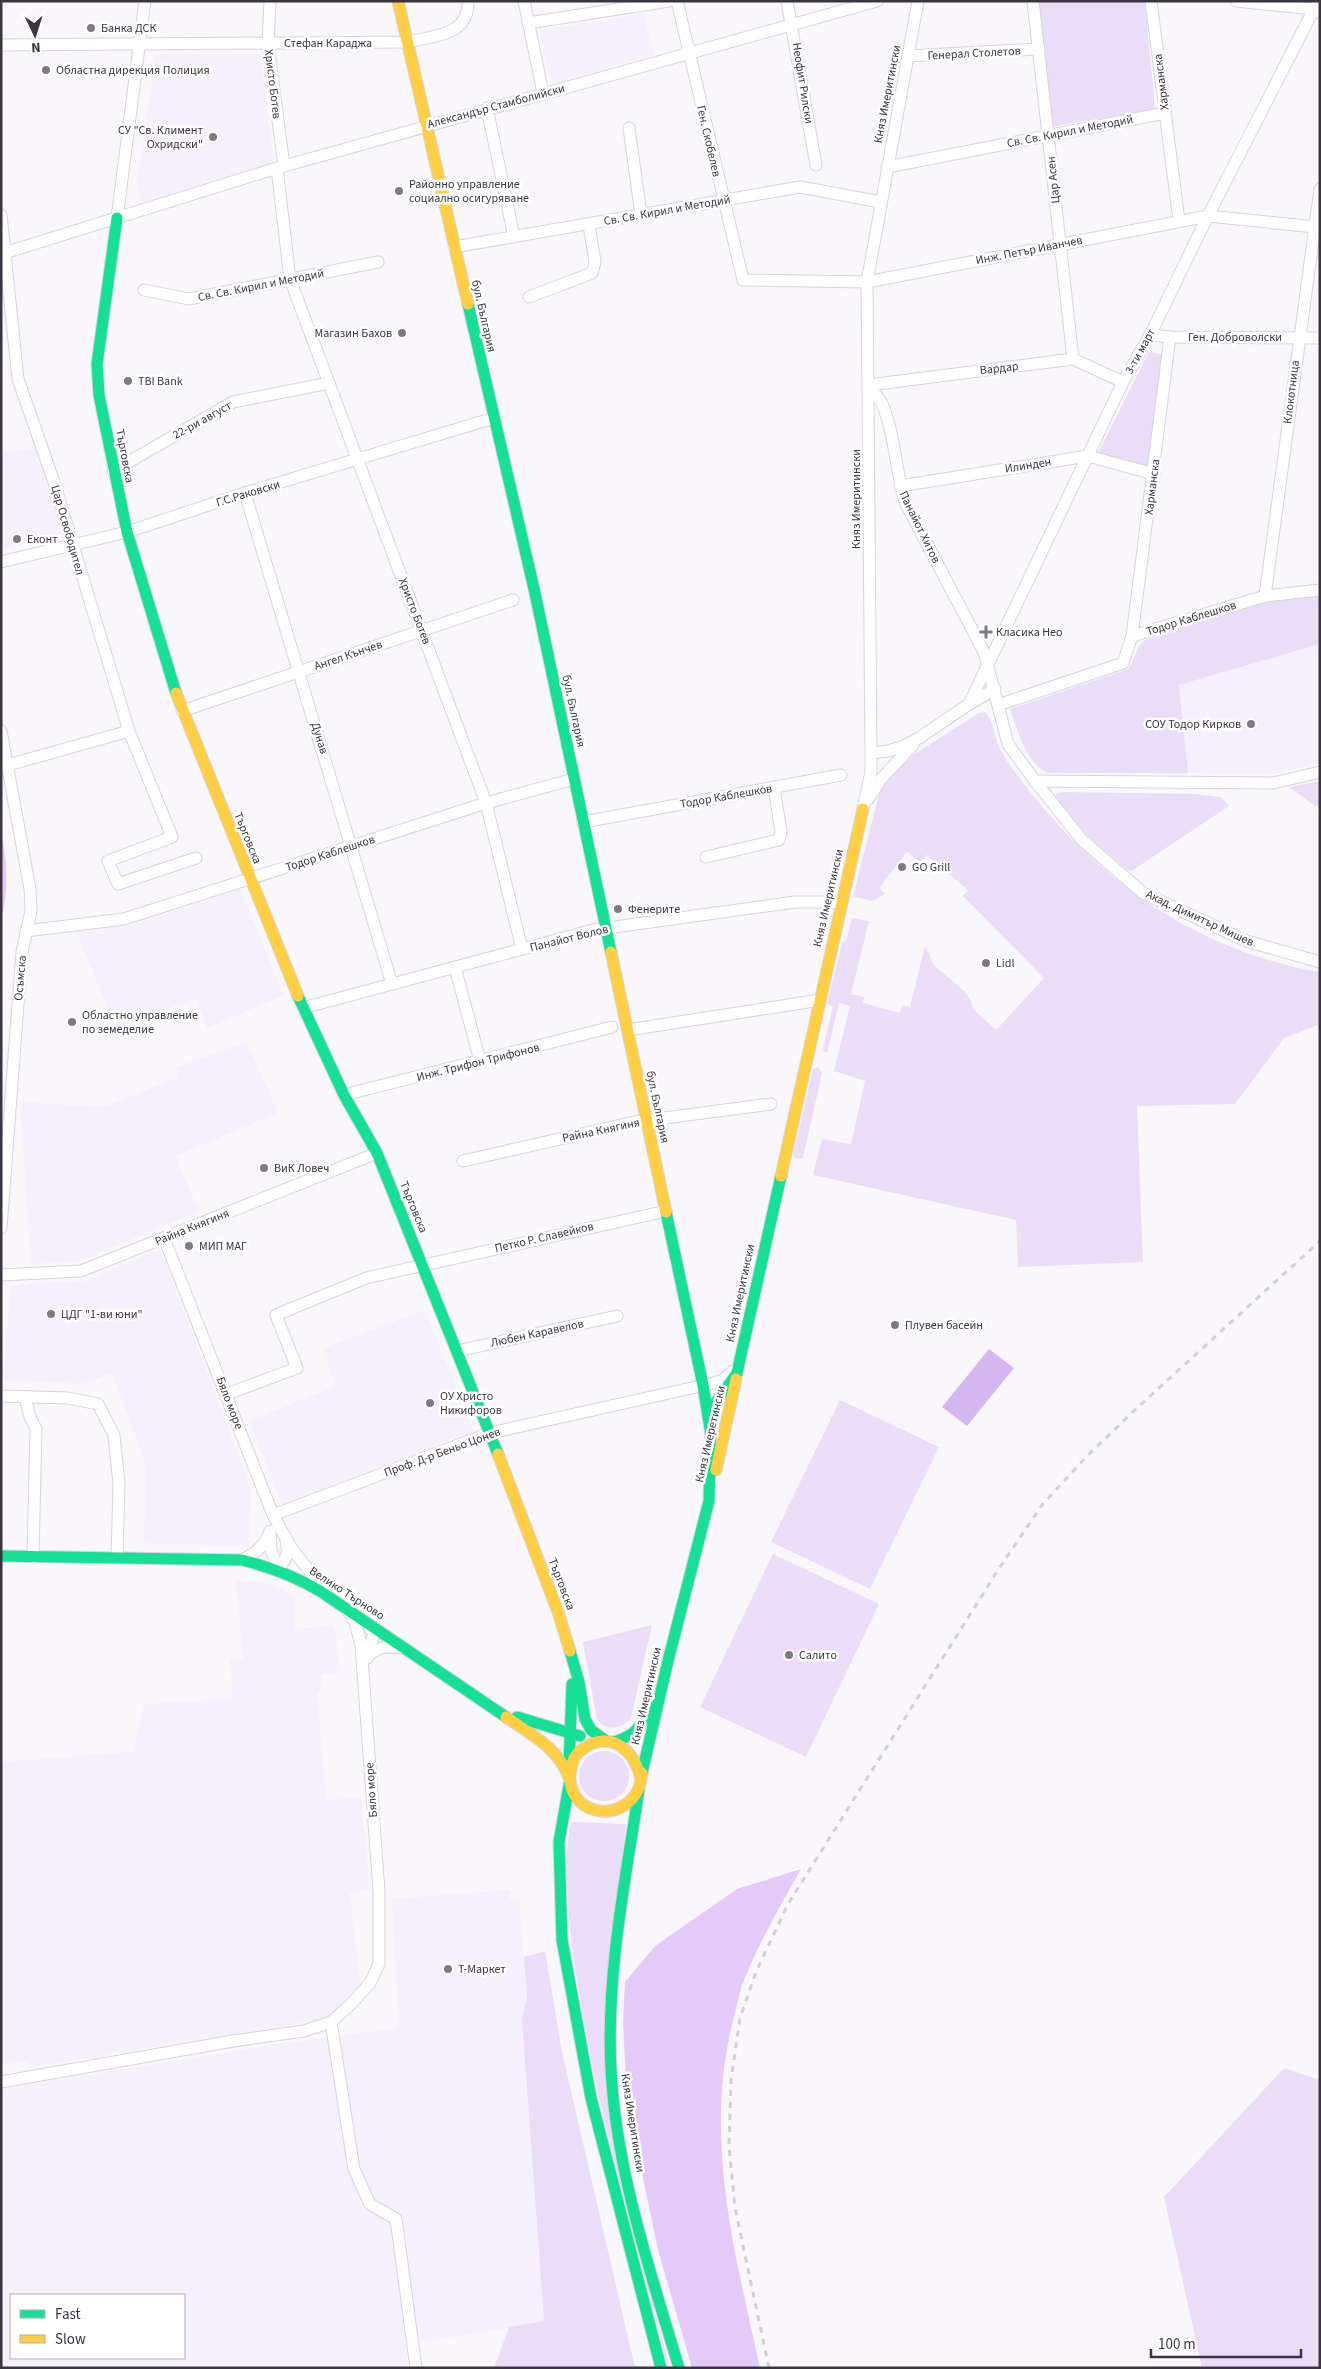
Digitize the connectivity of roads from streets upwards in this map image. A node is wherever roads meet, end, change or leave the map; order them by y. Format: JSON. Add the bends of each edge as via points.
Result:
{"nodes":[{"id":1,"x":145,"y":1,"type":"edge"},
{"id":2,"x":270,"y":1,"type":"edge"},
{"id":3,"x":398,"y":1,"type":"edge"},
{"id":4,"x":468,"y":1,"type":"edge"},
{"id":5,"x":524,"y":1,"type":"edge"},
{"id":6,"x":669,"y":1,"type":"edge"},
{"id":7,"x":677,"y":1,"type":"edge"},
{"id":8,"x":787,"y":1,"type":"edge"},
{"id":9,"x":876,"y":1,"type":"edge"},
{"id":10,"x":918,"y":1,"type":"edge"},
{"id":11,"x":1033,"y":1,"type":"edge"},
{"id":12,"x":1151,"y":1,"type":"edge"},
{"id":13,"x":1236,"y":1,"type":"edge"},
{"id":14,"x":1317,"y":8,"type":"edge"},
{"id":15,"x":528,"y":23,"type":"junction"},
{"id":16,"x":793,"y":24,"type":"junction"},
{"id":17,"x":407,"y":42,"type":"junction"},
{"id":18,"x":268,"y":43,"type":"junction"},
{"id":19,"x":141,"y":44,"type":"junction"},
{"id":20,"x":1,"y":45,"type":"edge"},
{"id":21,"x":1039,"y":49,"type":"junction"},
{"id":22,"x":688,"y":53,"type":"junction"},
{"id":23,"x":908,"y":56,"type":"junction"},
{"id":24,"x":543,"y":93,"type":"junction"},
{"id":25,"x":487,"y":108,"type":"junction"},
{"id":26,"x":1165,"y":113,"type":"junction"},
{"id":27,"x":426,"y":125,"type":"junction"},
{"id":28,"x":629,"y":128,"type":"dead end"},
{"id":29,"x":1049,"y":135,"type":"junction"},
{"id":30,"x":816,"y":165,"type":"dead end"},
{"id":31,"x":887,"y":166,"type":"junction"},
{"id":32,"x":280,"y":167,"type":"junction"},
{"id":33,"x":1320,"y":188,"type":"edge"},
{"id":34,"x":723,"y":200,"type":"junction"},
{"id":35,"x":881,"y":202,"type":"junction"},
{"id":36,"x":1,"y":215,"type":"edge"},
{"id":37,"x":642,"y":215,"type":"junction"},
{"id":38,"x":1208,"y":216,"type":"junction"},
{"id":39,"x":117,"y":218,"type":"junction"},
{"id":40,"x":1179,"y":222,"type":"junction"},
{"id":41,"x":588,"y":225,"type":"junction"},
{"id":42,"x":1314,"y":227,"type":"junction"},
{"id":43,"x":514,"y":237,"type":"junction"},
{"id":44,"x":1060,"y":244,"type":"junction"},
{"id":45,"x":454,"y":247,"type":"junction"},
{"id":46,"x":3,"y":254,"type":"edge"},
{"id":47,"x":378,"y":262,"type":"dead end"},
{"id":48,"x":290,"y":279,"type":"junction"},
{"id":49,"x":742,"y":280,"type":"joint"},
{"id":50,"x":867,"y":282,"type":"junction"},
{"id":51,"x":144,"y":290,"type":"dead end"},
{"id":52,"x":529,"y":297,"type":"dead end"},
{"id":53,"x":1150,"y":335,"type":"junction"},
{"id":54,"x":1170,"y":337,"type":"junction"},
{"id":55,"x":1299,"y":337,"type":"junction"},
{"id":56,"x":1320,"y":338,"type":"edge"},
{"id":57,"x":1073,"y":359,"type":"junction"},
{"id":58,"x":1123,"y":382,"type":"junction"},
{"id":59,"x":329,"y":383,"type":"junction"},
{"id":60,"x":869,"y":385,"type":"junction"},
{"id":61,"x":494,"y":418,"type":"junction"},
{"id":62,"x":1088,"y":456,"type":"junction"},
{"id":63,"x":356,"y":460,"type":"junction"},
{"id":64,"x":112,"y":471,"type":"junction"},
{"id":65,"x":1154,"y":474,"type":"junction"},
{"id":66,"x":900,"y":486,"type":"junction"},
{"id":67,"x":245,"y":493,"type":"junction"},
{"id":68,"x":127,"y":532,"type":"junction"},
{"id":69,"x":72,"y":545,"type":"junction"},
{"id":70,"x":1,"y":562,"type":"edge"},
{"id":71,"x":1320,"y":590,"type":"edge"},
{"id":72,"x":1265,"y":596,"type":"junction"},
{"id":73,"x":513,"y":600,"type":"dead end"},
{"id":74,"x":422,"y":630,"type":"junction"},
{"id":75,"x":1132,"y":636,"type":"junction"},
{"id":76,"x":988,"y":664,"type":"junction"},
{"id":77,"x":300,"y":672,"type":"junction"},
{"id":78,"x":995,"y":690,"type":"junction"},
{"id":79,"x":969,"y":704,"type":"junction"},
{"id":80,"x":998,"y":705,"type":"junction"},
{"id":81,"x":182,"y":711,"type":"junction"},
{"id":82,"x":1,"y":730,"type":"edge"},
{"id":83,"x":128,"y":731,"type":"junction"},
{"id":84,"x":919,"y":738,"type":"junction"},
{"id":85,"x":872,"y":753,"type":"junction"},
{"id":86,"x":8,"y":765,"type":"junction"},
{"id":87,"x":1320,"y":772,"type":"edge"},
{"id":88,"x":841,"y":776,"type":"dead end"},
{"id":89,"x":574,"y":779,"type":"junction"},
{"id":90,"x":1035,"y":782,"type":"junction"},
{"id":91,"x":774,"y":787,"type":"junction"},
{"id":92,"x":486,"y":803,"type":"junction"},
{"id":93,"x":863,"y":809,"type":"junction"},
{"id":94,"x":583,"y":822,"type":"junction"},
{"id":95,"x":352,"y":846,"type":"junction"},
{"id":96,"x":706,"y":857,"type":"dead end"},
{"id":97,"x":196,"y":858,"type":"dead end"},
{"id":98,"x":250,"y":879,"type":"junction"},
{"id":99,"x":840,"y":904,"type":"junction"},
{"id":100,"x":605,"y":928,"type":"junction"},
{"id":101,"x":26,"y":931,"type":"junction"},
{"id":102,"x":522,"y":949,"type":"junction"},
{"id":103,"x":1320,"y":962,"type":"edge"},
{"id":104,"x":455,"y":967,"type":"junction"},
{"id":105,"x":392,"y":984,"type":"junction"},
{"id":106,"x":820,"y":1000,"type":"junction"},
{"id":107,"x":303,"y":1008,"type":"junction"},
{"id":108,"x":612,"y":1027,"type":"dead end"},
{"id":109,"x":628,"y":1030,"type":"junction"},
{"id":110,"x":480,"y":1061,"type":"junction"},
{"id":111,"x":344,"y":1095,"type":"junction"},
{"id":112,"x":771,"y":1104,"type":"dead end"},
{"id":113,"x":646,"y":1120,"type":"junction"},
{"id":114,"x":377,"y":1153,"type":"junction"},
{"id":115,"x":463,"y":1161,"type":"dead end"},
{"id":116,"x":666,"y":1211,"type":"junction"},
{"id":117,"x":1,"y":1228,"type":"edge"},
{"id":118,"x":164,"y":1238,"type":"junction"},
{"id":119,"x":423,"y":1265,"type":"junction"},
{"id":120,"x":1,"y":1275,"type":"edge"},
{"id":121,"x":617,"y":1316,"type":"dead end"},
{"id":122,"x":457,"y":1351,"type":"junction"},
{"id":123,"x":742,"y":1353,"type":"junction"},
{"id":124,"x":737,"y":1373,"type":"junction"},
{"id":125,"x":704,"y":1385,"type":"junction"},
{"id":126,"x":227,"y":1394,"type":"junction"},
{"id":127,"x":1,"y":1396,"type":"edge"},
{"id":128,"x":25,"y":1397,"type":"junction"},
{"id":129,"x":710,"y":1429,"type":"junction"},
{"id":130,"x":490,"y":1433,"type":"junction"},
{"id":131,"x":709,"y":1501,"type":"junction"},
{"id":132,"x":273,"y":1515,"type":"junction"},
{"id":133,"x":270,"y":1531,"type":"junction"},
{"id":134,"x":286,"y":1539,"type":"junction"},
{"id":135,"x":1,"y":1556,"type":"edge"},
{"id":136,"x":33,"y":1557,"type":"junction"},
{"id":137,"x":117,"y":1558,"type":"junction"},
{"id":138,"x":242,"y":1560,"type":"junction"},
{"id":139,"x":278,"y":1568,"type":"junction"},
{"id":140,"x":332,"y":1598,"type":"junction"},
{"id":141,"x":346,"y":1608,"type":"junction"},
{"id":142,"x":373,"y":1627,"type":"junction"},
{"id":143,"x":568,"y":1642,"type":"junction"},
{"id":144,"x":360,"y":1645,"type":"junction"},
{"id":145,"x":404,"y":1648,"type":"junction"},
{"id":146,"x":668,"y":1661,"type":"junction"},
{"id":147,"x":365,"y":1663,"type":"junction"},
{"id":148,"x":572,"y":1686,"type":"junction"},
{"id":149,"x":503,"y":1713,"type":"junction"},
{"id":150,"x":531,"y":1722,"type":"junction"},
{"id":151,"x":570,"y":1733,"type":"junction"},
{"id":152,"x":606,"y":1741,"type":"junction"},
{"id":153,"x":569,"y":1777,"type":"junction"},
{"id":154,"x":640,"y":1784,"type":"junction"},
{"id":155,"x":331,"y":2022,"type":"junction"},
{"id":156,"x":1,"y":2082,"type":"edge"},
{"id":157,"x":416,"y":2368,"type":"edge"},
{"id":158,"x":661,"y":2368,"type":"edge"},
{"id":159,"x":679,"y":2368,"type":"edge"}],
"edges":[{"from":1,"to":19,"type":"street","name":"Търговска"},
{"from":2,"to":18,"type":"street","name":"Христо Ботев"},
{"from":3,"to":17,"type":"street","name":"бул. България"},
{"from":4,"to":17,"type":"street","name":"Стефан Караджа","via":[[464,21],[456,30]]},
{"from":5,"to":15,"type":"street"},
{"from":6,"to":15,"type":"street"},
{"from":7,"to":22,"type":"street","name":"Ген. Скобелев"},
{"from":8,"to":16,"type":"street","name":"Неофит Рилски"},
{"from":9,"to":16,"type":"street","name":"Александър Стамболийски"},
{"from":10,"to":23,"type":"street","name":"Княз Имеритински"},
{"from":11,"to":21,"type":"street","name":"Цар Асен"},
{"from":12,"to":26,"type":"street","name":"Харманска"},
{"from":13,"to":14,"type":"street"},
{"from":14,"to":38,"type":"street","name":"3-ти март"},
{"from":15,"to":24,"type":"street"},
{"from":16,"to":22,"type":"street","name":"Александър Стамболийски"},
{"from":16,"to":30,"type":"street","name":"Неофит Рилски"},
{"from":17,"to":18,"type":"street","name":"Стефан Караджа"},
{"from":17,"to":27,"type":"street","name":"бул. България"},
{"from":18,"to":19,"type":"street","name":"Стефан Караджа"},
{"from":18,"to":32,"type":"street","name":"Христо Ботев"},
{"from":19,"to":20,"type":"street","name":"Стефан Караджа"},
{"from":19,"to":39,"type":"street","name":"Търговска"},
{"from":21,"to":23,"type":"street","name":"Генерал Столетов"},
{"from":21,"to":29,"type":"street","name":"Цар Асен"},
{"from":22,"to":24,"type":"street","name":"Александър Стамболийски"},
{"from":22,"to":34,"type":"street","name":"Ген. Скобелев"},
{"from":23,"to":31,"type":"street","name":"Княз Имеритински"},
{"from":24,"to":25,"type":"street","name":"Александър Стамболийски"},
{"from":25,"to":27,"type":"street","name":"Александър Стамболийски"},
{"from":25,"to":43,"type":"street"},
{"from":26,"to":29,"type":"street","name":"Св. Св. Кирил и Методий"},
{"from":26,"to":40,"type":"street","name":"Харманска"},
{"from":27,"to":32,"type":"street","name":"Александър Стамболийски"},
{"from":27,"to":45,"type":"street","name":"бул. България"},
{"from":28,"to":37,"type":"street"},
{"from":29,"to":31,"type":"street","name":"Св. Св. Кирил и Методий"},
{"from":29,"to":44,"type":"street","name":"Цар Асен"},
{"from":31,"to":35,"type":"street","name":"Княз Имеритински"},
{"from":32,"to":39,"type":"street","name":"Александър Стамболийски"},
{"from":32,"to":48,"type":"street","name":"Христо Ботев"},
{"from":33,"to":42,"type":"street","name":"Клокотница"},
{"from":34,"to":35,"type":"street","name":"Св. Св. Кирил и Методий","via":[[800,187]]},
{"from":34,"to":37,"type":"street","name":"Св. Св. Кирил и Методий"},
{"from":34,"to":49,"type":"street","name":"Ген. Скобелев"},
{"from":35,"to":50,"type":"street","name":"Княз Имеритински"},
{"from":36,"to":46,"type":"street","name":"Цар Освободител"},
{"from":37,"to":41,"type":"street","name":"Св. Св. Кирил и Методий"},
{"from":38,"to":40,"type":"street","name":"Инж. Петър Иванчев"},
{"from":38,"to":42,"type":"street","name":"Инж. Петър Иванчев"},
{"from":38,"to":53,"type":"street","name":"3-ти март"},
{"from":39,"to":46,"type":"street","name":"Александър Стамболийски"},
{"from":39,"to":64,"type":"street","name":"Търговска","via":[[97,364]]},
{"from":40,"to":44,"type":"street","name":"Инж. Петър Иванчев"},
{"from":41,"to":43,"type":"street","name":"Св. Св. Кирил и Методий"},
{"from":41,"to":52,"type":"street","via":[[595,262],[592,274]]},
{"from":42,"to":55,"type":"street","name":"Клокотница"},
{"from":43,"to":45,"type":"street","name":"Св. Св. Кирил и Методий"},
{"from":44,"to":50,"type":"street","name":"Инж. Петър Иванчев"},
{"from":44,"to":57,"type":"street","name":"Цар Асен"},
{"from":45,"to":61,"type":"street","name":"бул. България"},
{"from":46,"to":69,"type":"street","name":"Цар Освободител","via":[[18,379]]},
{"from":47,"to":48,"type":"street","name":"Св. Св. Кирил и Методий"},
{"from":48,"to":51,"type":"street","name":"Св. Св. Кирил и Методий","via":[[189,299]]},
{"from":48,"to":59,"type":"street","name":"Христо Ботев"},
{"from":49,"to":50,"type":"street","name":"Инж. Петър Иванчев"},
{"from":50,"to":60,"type":"street","name":"Княз Имеритински"},
{"from":53,"to":54,"type":"street","name":"Ген. Доброволски"},
{"from":53,"to":58,"type":"street","name":"3-ти март"},
{"from":54,"to":55,"type":"street","name":"Ген. Доброволски"},
{"from":54,"to":65,"type":"street","name":"Харманска"},
{"from":55,"to":56,"type":"street","name":"Ген. Доброволски"},
{"from":55,"to":72,"type":"street","name":"Клокотница"},
{"from":57,"to":58,"type":"street"},
{"from":57,"to":60,"type":"street","name":"Вардар"},
{"from":58,"to":62,"type":"street","name":"3-ти март"},
{"from":59,"to":63,"type":"street","name":"Христо Ботев"},
{"from":59,"to":64,"type":"street","name":"22-ри август","via":[[232,402]]},
{"from":60,"to":66,"type":"street","name":"Панайот Хитов","via":[[882,403]]},
{"from":60,"to":85,"type":"street","name":"Княз Имеритински"},
{"from":61,"to":63,"type":"street","name":"Г.С.Раковски"},
{"from":61,"to":89,"type":"street","name":"бул. България"},
{"from":62,"to":65,"type":"street","name":"Илинден"},
{"from":62,"to":66,"type":"street","name":"Илинден"},
{"from":62,"to":76,"type":"street","name":"3-ти март"},
{"from":63,"to":67,"type":"street","name":"Г.С.Раковски"},
{"from":63,"to":74,"type":"street","name":"Христо Ботев"},
{"from":64,"to":68,"type":"street","name":"Търговска"},
{"from":65,"to":75,"type":"street","name":"Харманска"},
{"from":66,"to":76,"type":"street","name":"Панайот Хитов","via":[[906,504]]},
{"from":67,"to":68,"type":"street","name":"Г.С.Раковски"},
{"from":67,"to":77,"type":"street","name":"Дунав"},
{"from":68,"to":69,"type":"street","name":"Г.С.Раковски"},
{"from":68,"to":81,"type":"street","name":"Търговска"},
{"from":69,"to":70,"type":"street","name":"Г.С.Раковски"},
{"from":69,"to":83,"type":"street","name":"Цар Освободител"},
{"from":71,"to":72,"type":"street","name":"Тодор Каблешков"},
{"from":72,"to":75,"type":"street","name":"Тодор Каблешков"},
{"from":73,"to":74,"type":"street","name":"Ангел Кънчев"},
{"from":74,"to":77,"type":"street","name":"Ангел Кънчев"},
{"from":74,"to":92,"type":"street","name":"Христо Ботев"},
{"from":75,"to":80,"type":"street","name":"Тодор Каблешков","via":[[1123,663]]},
{"from":76,"to":78,"type":"street","name":"Акад. Димитър Мишев"},
{"from":76,"to":79,"type":"street","name":"3-ти март"},
{"from":77,"to":81,"type":"street","name":"Ангел Кънчев"},
{"from":77,"to":95,"type":"street","name":"Дунав"},
{"from":78,"to":79,"type":"street"},
{"from":78,"to":80,"type":"street","name":"Акад. Димитър Мишев"},
{"from":79,"to":84,"type":"street"},
{"from":80,"to":90,"type":"street","name":"Акад. Димитър Мишев","via":[[1008,744]]},
{"from":81,"to":98,"type":"street","name":"Търговска"},
{"from":82,"to":86,"type":"street","name":"Осъмска"},
{"from":83,"to":86,"type":"street"},
{"from":83,"to":97,"type":"street","name":"Цар Освободител","via":[[172,838],[108,861],[118,884]]},
{"from":84,"to":85,"type":"street","via":[[888,751]]},
{"from":84,"to":93,"type":"street","via":[[881,779]]},
{"from":85,"to":93,"type":"street","name":"Княз Имеритински"},
{"from":86,"to":101,"type":"street","name":"Осъмска","via":[[30,888],[31,911]]},
{"from":87,"to":90,"type":"street","via":[[1273,783]]},
{"from":88,"to":91,"type":"street","name":"Тодор Каблешков"},
{"from":89,"to":92,"type":"street","name":"Тодор Каблешков"},
{"from":89,"to":94,"type":"street","name":"бул. България"},
{"from":90,"to":103,"type":"street","name":"Акад. Димитър Мишев","via":[[1082,840],[1143,893],[1246,941]]},
{"from":91,"to":94,"type":"street","name":"Тодор Каблешков"},
{"from":91,"to":96,"type":"street","via":[[781,832],[779,840]]},
{"from":92,"to":95,"type":"street","name":"Тодор Каблешков"},
{"from":92,"to":102,"type":"street","name":"Христо Ботев"},
{"from":93,"to":99,"type":"street","name":"Княз Имеритински"},
{"from":94,"to":100,"type":"street","name":"бул. България"},
{"from":95,"to":98,"type":"street","name":"Тодор Каблешков"},
{"from":95,"to":105,"type":"street","name":"Дунав"},
{"from":98,"to":101,"type":"street","name":"Тодор Каблешков","via":[[124,919]]},
{"from":98,"to":107,"type":"street","name":"Търговска"},
{"from":99,"to":100,"type":"street","name":"Панайот Волов","via":[[795,902]]},
{"from":99,"to":106,"type":"street","name":"Княз Имеритински"},
{"from":100,"to":102,"type":"street","name":"Панайот Волов"},
{"from":100,"to":109,"type":"street","name":"бул. България"},
{"from":101,"to":117,"type":"street","name":"Осъмска"},
{"from":102,"to":104,"type":"street","name":"Панайот Волов"},
{"from":104,"to":105,"type":"street","name":"Панайот Волов"},
{"from":104,"to":110,"type":"street"},
{"from":105,"to":107,"type":"street","name":"Панайот Волов"},
{"from":106,"to":109,"type":"street"},
{"from":106,"to":123,"type":"street","name":"Княз Имеритински"},
{"from":107,"to":111,"type":"street","name":"Търговска"},
{"from":108,"to":110,"type":"street","name":"Инж. Трифон Трифонов"},
{"from":109,"to":113,"type":"street","name":"бул. България"},
{"from":110,"to":111,"type":"street","name":"Инж. Трифон Трифонов"},
{"from":111,"to":114,"type":"street","name":"Търговска"},
{"from":112,"to":113,"type":"street","name":"Райна Княгиня"},
{"from":113,"to":115,"type":"street","name":"Райна Княгиня"},
{"from":113,"to":116,"type":"street","name":"бул. България"},
{"from":114,"to":118,"type":"street","name":"Райна Княгиня"},
{"from":114,"to":119,"type":"street","name":"Търговска"},
{"from":116,"to":119,"type":"street","name":"Петко Р. Славейков"},
{"from":116,"to":125,"type":"street","name":"бул. България"},
{"from":118,"to":120,"type":"street","name":"Райна Княгиня","via":[[81,1271]]},
{"from":118,"to":126,"type":"street","name":"Бяло море"},
{"from":119,"to":122,"type":"street","name":"Търговска"},
{"from":119,"to":126,"type":"street","name":"Петко Р. Славейков","via":[[366,1278],[276,1315],[297,1368]]},
{"from":121,"to":122,"type":"street","name":"Любен Каравелов"},
{"from":122,"to":130,"type":"street","name":"Търговска"},
{"from":123,"to":124,"type":"street","name":"Княз Имеритински"},
{"from":123,"to":125,"type":"street","name":"Проф. Д-р Беньо Цонев","via":[[730,1376]]},
{"from":124,"to":129,"type":"street","name":"Княз Имеритински","via":[[715,1402]]},
{"from":124,"to":131,"type":"street","name":"Княз Имеретински"},
{"from":125,"to":129,"type":"street","name":"бул. България"},
{"from":125,"to":130,"type":"street","name":"Проф. Д-р Беньо Цонев"},
{"from":126,"to":132,"type":"street","name":"Бяло море"},
{"from":127,"to":128,"type":"street"},
{"from":128,"to":136,"type":"street","via":[[36,1429]]},
{"from":128,"to":137,"type":"street","via":[[68,1398],[98,1404],[114,1435],[119,1484]]},
{"from":129,"to":131,"type":"street","name":"Княз Имеритински"},
{"from":130,"to":132,"type":"street","name":"Проф. Д-р Беньо Цонев"},
{"from":130,"to":143,"type":"street","name":"Търговска"},
{"from":131,"to":146,"type":"street","name":"Княз Имеритински"},
{"from":132,"to":133,"type":"street"},
{"from":132,"to":134,"type":"street","name":"Бяло море"},
{"from":133,"to":138,"type":"street","via":[[257,1552]]},
{"from":133,"to":139,"type":"street","via":[[271,1550]]},
{"from":134,"to":139,"type":"street","via":[[288,1551],[285,1562]]},
{"from":134,"to":140,"type":"street","name":"Бяло море","via":[[310,1574]]},
{"from":135,"to":136,"type":"street","name":"Велико Търново"},
{"from":136,"to":137,"type":"street","name":"Велико Търново"},
{"from":137,"to":138,"type":"street","name":"Велико Търново"},
{"from":138,"to":139,"type":"street","name":"Велико Търново"},
{"from":139,"to":140,"type":"street","name":"Велико Търново"},
{"from":140,"to":141,"type":"street","name":"Велико Търново"},
{"from":141,"to":142,"type":"street","name":"Велико Търново"},
{"from":141,"to":144,"type":"street","name":"Бяло море","via":[[355,1622]]},
{"from":142,"to":144,"type":"street","via":[[367,1630]]},
{"from":142,"to":145,"type":"street","name":"Велико Търново"},
{"from":142,"to":147,"type":"street"},
{"from":143,"to":148,"type":"street"},
{"from":143,"to":152,"type":"street","via":[[585,1719],[591,1730]]},
{"from":144,"to":147,"type":"street","name":"Бяло море"},
{"from":145,"to":147,"type":"street","via":[[388,1646],[375,1649]]},
{"from":145,"to":149,"type":"street","name":"Велико Търново"},
{"from":146,"to":152,"type":"street","via":[[635,1734],[626,1740]]},
{"from":146,"to":154,"type":"street","name":"Княз Имеритински"},
{"from":147,"to":155,"type":"street","name":"Бяло море","via":[[379,1890],[379,1964],[370,1983]]},
{"from":148,"to":150,"type":"street","via":[[567,1706],[560,1717],[550,1722]]},
{"from":148,"to":151,"type":"street"},
{"from":149,"to":150,"type":"street"},
{"from":149,"to":153,"type":"street","name":"Велико Търново","via":[[549,1746],[564,1764]]},
{"from":150,"to":151,"type":"street"},
{"from":151,"to":152,"type":"street"},
{"from":151,"to":153,"type":"street"},
{"from":152,"to":153,"type":"street","via":[[580,1750],[573,1759]]},
{"from":152,"to":154,"type":"street","via":[[622,1745],[634,1756],[640,1769]]},
{"from":153,"to":154,"type":"street","name":"Велико Търново","via":[[581,1804],[601,1812],[622,1808],[635,1796]]},
{"from":153,"to":158,"type":"street","via":[[559,1842],[562,1940],[591,2098]]},
{"from":154,"to":159,"type":"street","name":"Княз Имеритински","via":[[614,1967],[611,2069],[628,2178]]},
{"from":155,"to":156,"type":"street","via":[[304,2031]]},
{"from":155,"to":157,"type":"street","via":[[354,2169],[370,2204],[396,2219]]}]}
